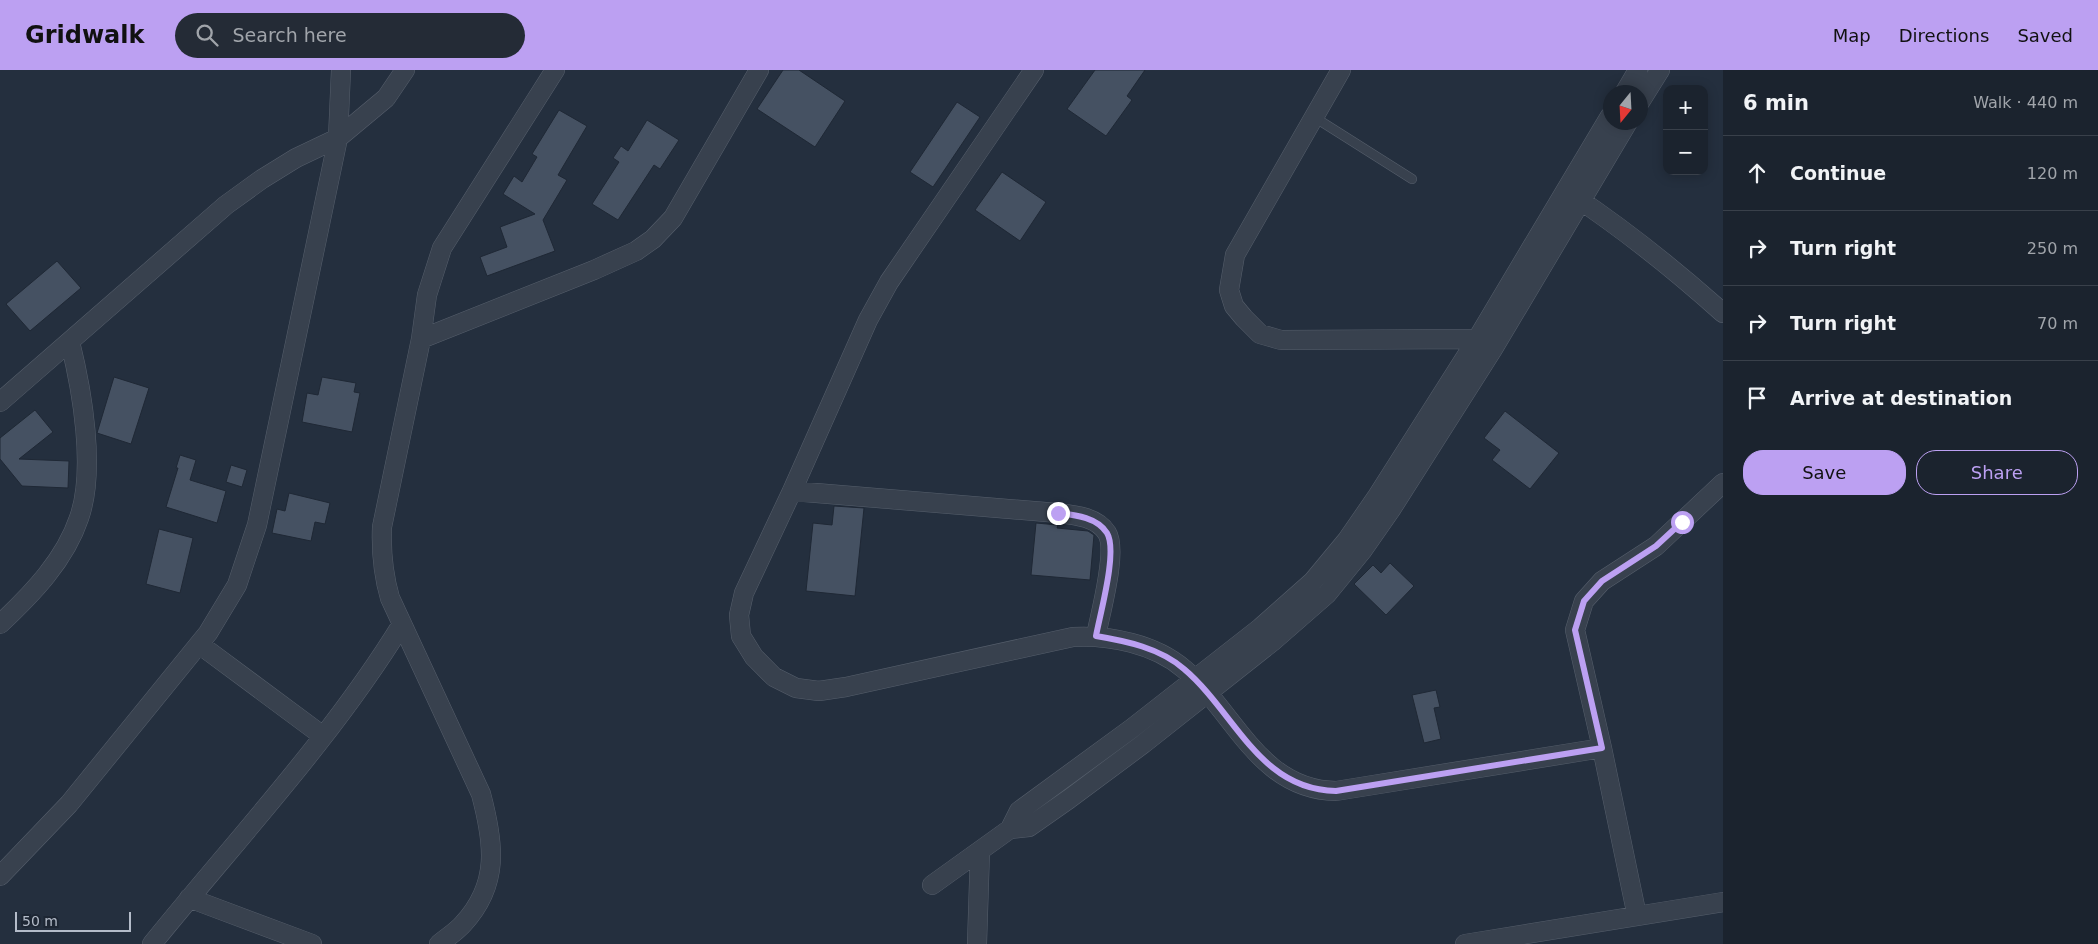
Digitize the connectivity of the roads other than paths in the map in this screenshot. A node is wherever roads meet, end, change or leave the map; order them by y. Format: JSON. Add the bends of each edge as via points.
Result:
{"nodes":[{"id":1,"x":341,"y":70,"type":"edge"},
{"id":2,"x":405,"y":70,"type":"edge"},
{"id":3,"x":555,"y":70,"type":"edge"},
{"id":4,"x":759,"y":70,"type":"edge"},
{"id":5,"x":1034,"y":70,"type":"edge"},
{"id":6,"x":1340,"y":70,"type":"edge"},
{"id":7,"x":1638,"y":70,"type":"edge"},
{"id":8,"x":1660,"y":70,"type":"edge"},
{"id":9,"x":1629,"y":85,"type":"edge"},
{"id":10,"x":1648,"y":89,"type":"edge"},
{"id":11,"x":1314,"y":117,"type":"junction"},
{"id":12,"x":1604,"y":130,"type":"edge"},
{"id":13,"x":1622,"y":130,"type":"edge"},
{"id":14,"x":338,"y":138,"type":"junction"},
{"id":15,"x":1412,"y":179,"type":"dead end"},
{"id":16,"x":1574,"y":196,"type":"junction"},
{"id":17,"x":1723,"y":312,"type":"edge"},
{"id":18,"x":421,"y":339,"type":"junction"},
{"id":19,"x":70,"y":342,"type":"junction"},
{"id":20,"x":1485,"y":344,"type":"junction"},
{"id":21,"x":0,"y":402,"type":"edge"},
{"id":22,"x":1723,"y":483,"type":"edge"},
{"id":23,"x":792,"y":491,"type":"junction"},
{"id":24,"x":0,"y":624,"type":"edge"},
{"id":25,"x":402,"y":624,"type":"junction"},
{"id":26,"x":1096,"y":636,"type":"junction"},
{"id":27,"x":199,"y":644,"type":"junction"},
{"id":28,"x":1201,"y":686,"type":"junction"},
{"id":29,"x":323,"y":736,"type":"junction"},
{"id":30,"x":1602,"y":748,"type":"junction"},
{"id":31,"x":980,"y":851,"type":"junction"},
{"id":32,"x":0,"y":876,"type":"edge"},
{"id":33,"x":932,"y":885,"type":"dead end"},
{"id":34,"x":189,"y":898,"type":"junction"},
{"id":35,"x":1723,"y":902,"type":"edge"},
{"id":36,"x":1637,"y":916,"type":"junction"},
{"id":37,"x":152,"y":944,"type":"edge"},
{"id":38,"x":312,"y":944,"type":"edge"},
{"id":39,"x":439,"y":944,"type":"edge"},
{"id":40,"x":977,"y":944,"type":"edge"},
{"id":41,"x":1465,"y":944,"type":"edge"}],
"edges":[{"from":1,"to":14,"type":"street"},
{"from":2,"to":14,"type":"street","via":[[386,98]]},
{"from":3,"to":18,"type":"street","via":[[442,248],[427,295]]},
{"from":4,"to":18,"type":"street","via":[[673,218],[653,238],[594,270]]},
{"from":5,"to":23,"type":"street","via":[[889,282],[868,320]]},
{"from":6,"to":11,"type":"street"},
{"from":7,"to":9,"type":"street"},
{"from":8,"to":10,"type":"street"},
{"from":11,"to":15,"type":"lane"},
{"from":11,"to":20,"type":"street","via":[[1235,255],[1228,290],[1234,306],[1260,334],[1281,340]]},
{"from":12,"to":16,"type":"street"},
{"from":13,"to":16,"type":"street"},
{"from":14,"to":19,"type":"street","via":[[296,158],[226,205]]},
{"from":14,"to":27,"type":"street","via":[[258,525],[237,585]]},
{"from":16,"to":17,"type":"street","via":[[1678,273]]},
{"from":16,"to":20,"type":"street"},
{"from":18,"to":25,"type":"street","via":[[382,527],[384,575]]},
{"from":19,"to":21,"type":"street"},
{"from":19,"to":24,"type":"street","via":[[81,388],[88,476],[80,518],[61,554],[32,593]]},
{"from":20,"to":28,"type":"street","via":[[1336,554],[1313,581]]},
{"from":22,"to":30,"type":"street","via":[[1656,546],[1602,581],[1584,601],[1575,630]]},
{"from":23,"to":26,"type":"street","via":[[1058,513],[1077,515],[1097,523],[1107,533],[1111,544]]},
{"from":23,"to":26,"type":"street","via":[[744,593],[739,615],[741,636],[754,657],[774,677],[796,688],[819,691],[846,687],[1034,644]]},
{"from":25,"to":29,"type":"street","via":[[380,660]]},
{"from":25,"to":39,"type":"street","via":[[481,794],[489,826],[492,853],[489,881],[480,903],[462,925]]},
{"from":26,"to":28,"type":"street","via":[[1121,640],[1167,657],[1184,668]]},
{"from":27,"to":29,"type":"street"},
{"from":27,"to":32,"type":"street","via":[[69,804]]},
{"from":28,"to":30,"type":"street","via":[[1268,766],[1292,782],[1323,791]]},
{"from":28,"to":31,"type":"street","via":[[1131,729],[1020,811],[1010,829]]},
{"from":29,"to":34,"type":"street"},
{"from":30,"to":36,"type":"street"},
{"from":31,"to":33,"type":"street"},
{"from":31,"to":40,"type":"street"},
{"from":34,"to":37,"type":"street"},
{"from":34,"to":38,"type":"street"},
{"from":35,"to":36,"type":"street"},
{"from":36,"to":41,"type":"street"}]}
